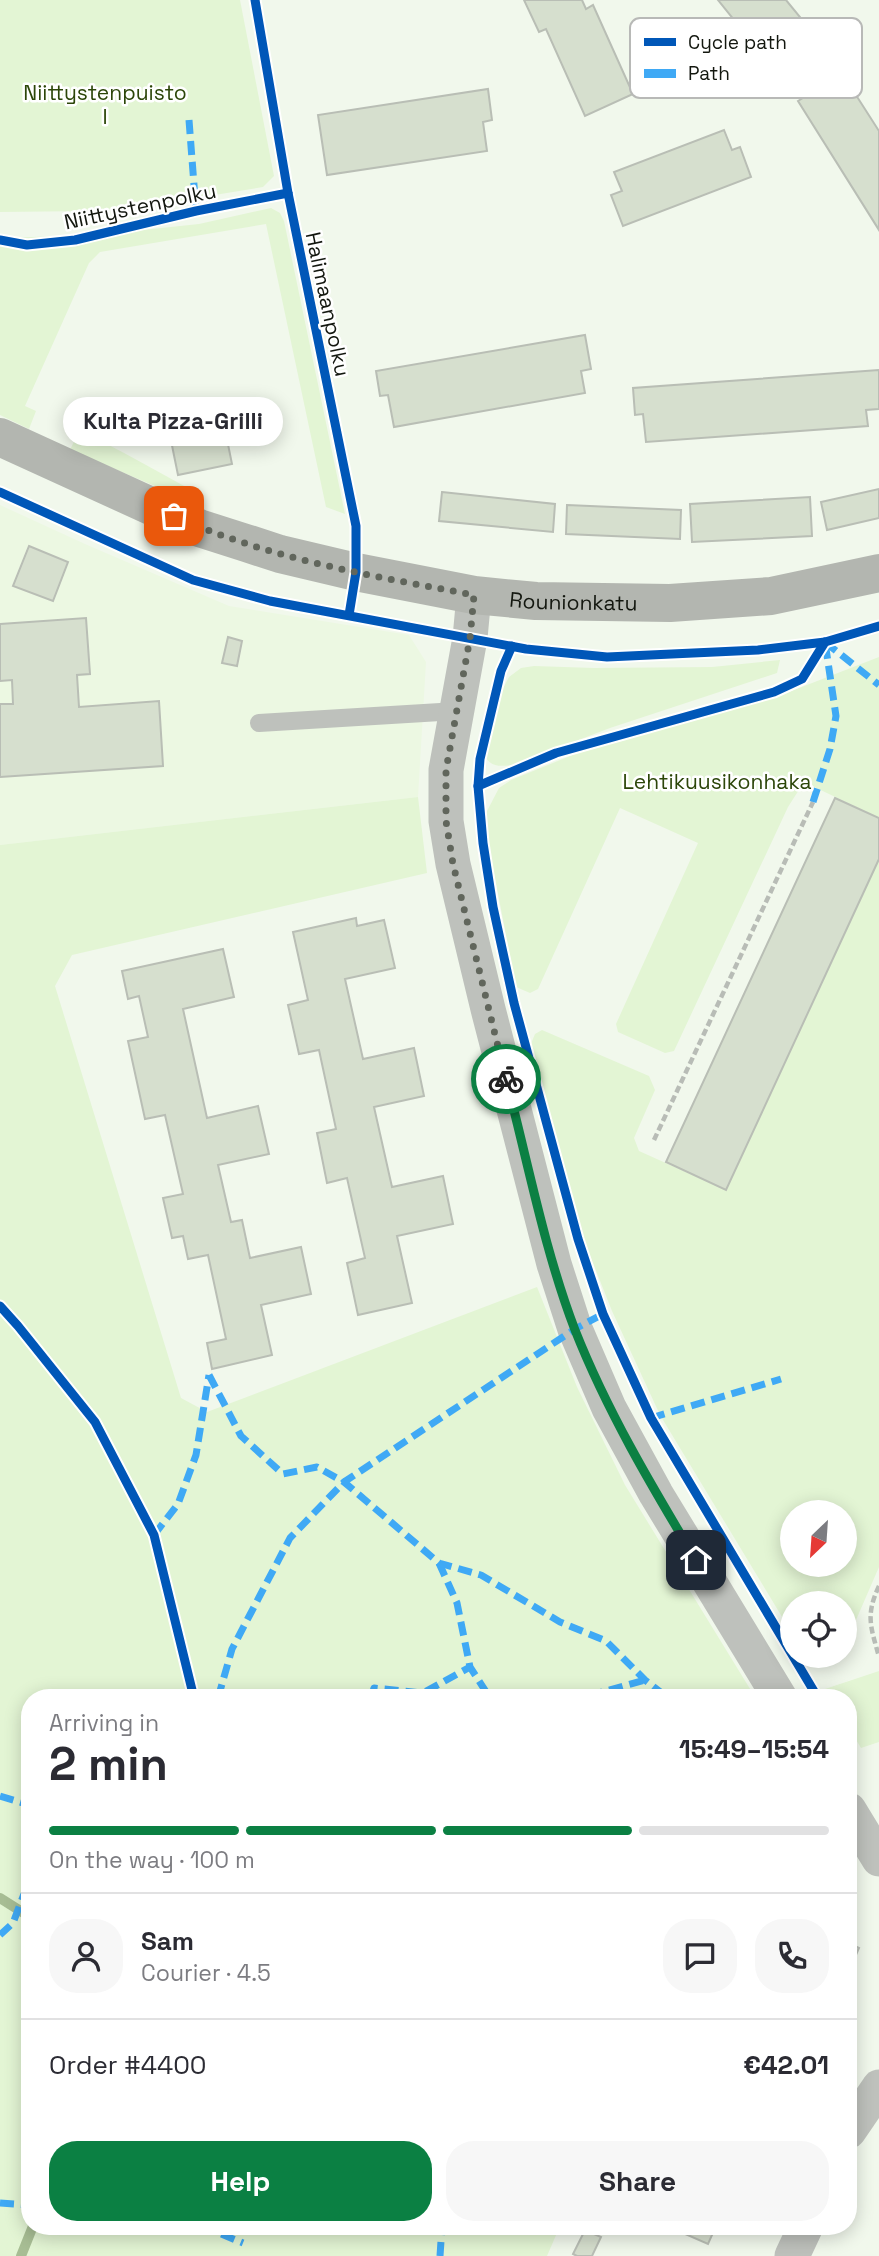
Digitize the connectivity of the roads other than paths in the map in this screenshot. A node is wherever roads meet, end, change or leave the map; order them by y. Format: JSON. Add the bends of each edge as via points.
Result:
{"nodes":[{"id":1,"x":0,"y":437,"type":"edge"},
{"id":2,"x":879,"y":573,"type":"edge"},
{"id":3,"x":474,"y":595,"type":"junction"},
{"id":4,"x":457,"y":711,"type":"junction"},
{"id":5,"x":259,"y":723,"type":"dead end"},
{"id":6,"x":775,"y":1689,"type":"edge"},
{"id":7,"x":857,"y":1823,"type":"edge"},
{"id":8,"x":879,"y":1859,"type":"edge"},
{"id":9,"x":879,"y":2087,"type":"edge"},
{"id":10,"x":857,"y":2118,"type":"edge"},
{"id":11,"x":802,"y":2235,"type":"edge"},
{"id":12,"x":792,"y":2256,"type":"edge"}],
"edges":[{"from":1,"to":3,"type":"main road","name":"Rounionkatu","via":[[199,528],[356,572]]},
{"from":2,"to":3,"type":"main road","name":"Rounionkatu","via":[[771,596],[670,603]]},
{"from":3,"to":4,"type":"street"},
{"from":4,"to":5,"type":"lane"},
{"from":4,"to":6,"type":"street","via":[[446,770],[446,821],[453,864],[575,1329],[609,1408],[656,1494]]},
{"from":7,"to":8,"type":"street"},
{"from":9,"to":10,"type":"street"},
{"from":11,"to":12,"type":"street"}]}
